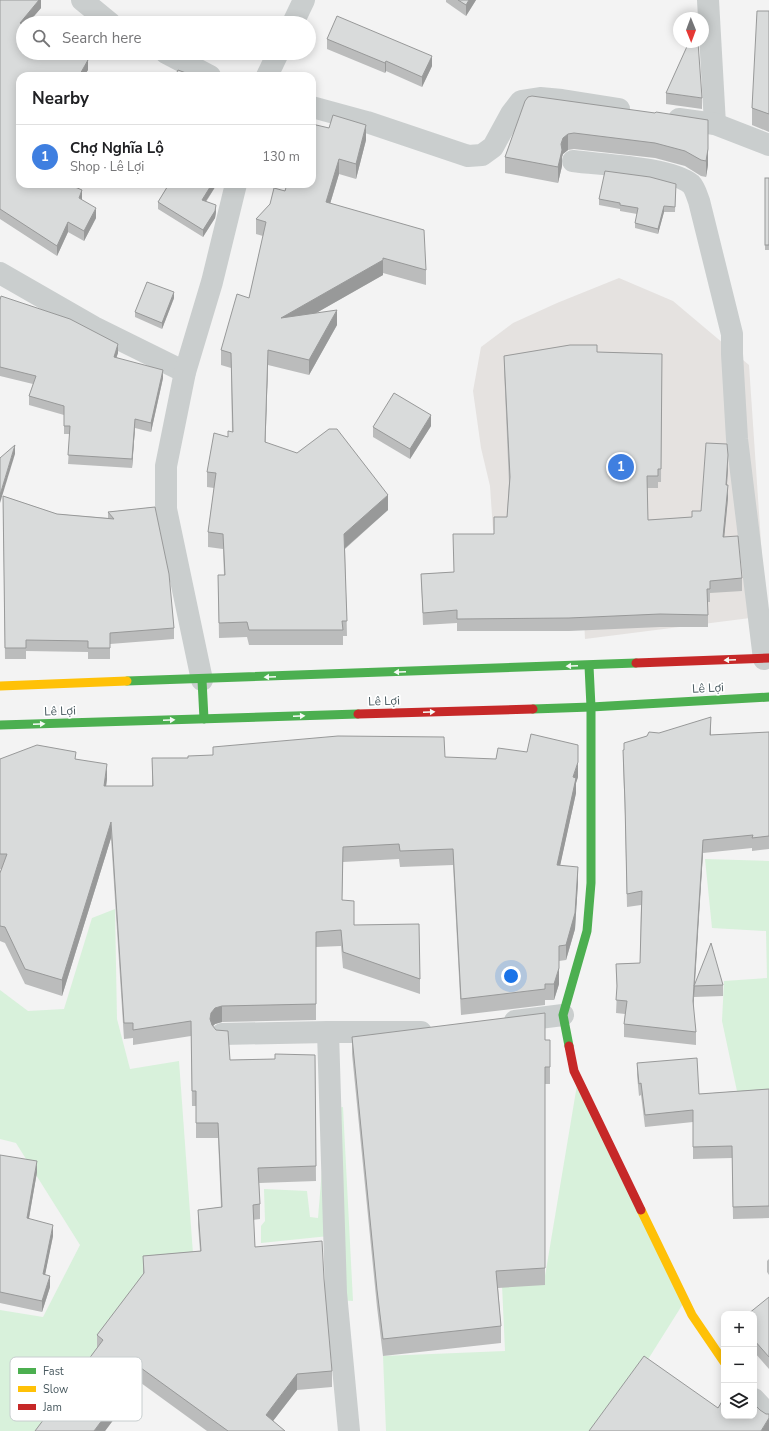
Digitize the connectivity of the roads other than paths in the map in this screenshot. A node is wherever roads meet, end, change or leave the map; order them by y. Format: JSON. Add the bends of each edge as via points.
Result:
{"nodes":[{"id":1,"x":82,"y":0,"type":"edge"},
{"id":2,"x":304,"y":0,"type":"edge"},
{"id":3,"x":708,"y":0,"type":"edge"},
{"id":4,"x":101,"y":16,"type":"edge"},
{"id":5,"x":296,"y":16,"type":"edge"},
{"id":6,"x":179,"y":60,"type":"edge"},
{"id":7,"x":274,"y":60,"type":"edge"},
{"id":8,"x":202,"y":72,"type":"edge"},
{"id":9,"x":268,"y":72,"type":"edge"},
{"id":10,"x":316,"y":108,"type":"edge"},
{"id":11,"x":638,"y":112,"type":"edge"},
{"id":12,"x":661,"y":116,"type":"edge"},
{"id":13,"x":715,"y":124,"type":"junction"},
{"id":14,"x":769,"y":145,"type":"edge"},
{"id":15,"x":573,"y":161,"type":"dead end"},
{"id":16,"x":235,"y":188,"type":"edge"},
{"id":17,"x":0,"y":273,"type":"edge"},
{"id":18,"x":185,"y":372,"type":"junction"},
{"id":19,"x":766,"y":658,"type":"edge"},
{"id":20,"x":589,"y":666,"type":"junction"},
{"id":21,"x":202,"y":680,"type":"junction"},
{"id":22,"x":0,"y":686,"type":"edge"},
{"id":23,"x":769,"y":697,"type":"edge"},
{"id":24,"x":591,"y":707,"type":"junction"},
{"id":25,"x":204,"y":719,"type":"junction"},
{"id":26,"x":0,"y":725,"type":"edge"},
{"id":27,"x":563,"y":1016,"type":"junction"},
{"id":28,"x":492,"y":1024,"type":"edge"},
{"id":29,"x":437,"y":1030,"type":"edge"},
{"id":30,"x":328,"y":1032,"type":"junction"},
{"id":31,"x":222,"y":1034,"type":"edge"},
{"id":32,"x":721,"y":1358,"type":"edge"},
{"id":33,"x":757,"y":1402,"type":"edge"},
{"id":34,"x":769,"y":1415,"type":"edge"},
{"id":35,"x":349,"y":1431,"type":"edge"}],
"edges":[{"from":1,"to":4,"type":"street"},
{"from":2,"to":5,"type":"street"},
{"from":3,"to":13,"type":"street"},
{"from":6,"to":8,"type":"street"},
{"from":7,"to":9,"type":"street"},
{"from":10,"to":11,"type":"street","via":[[367,122],[468,156],[482,155],[493,147],[521,101],[540,98],[562,100]]},
{"from":12,"to":13,"type":"street"},
{"from":13,"to":14,"type":"street"},
{"from":15,"to":19,"type":"street","via":[[660,171],[680,177],[692,185],[699,201],[732,334],[737,440]]},
{"from":16,"to":18,"type":"street","via":[[212,282]]},
{"from":17,"to":18,"type":"street","via":[[94,327]]},
{"from":18,"to":21,"type":"street","via":[[166,466],[166,509]]},
{"from":19,"to":20,"type":"main road","one_way":true},
{"from":20,"to":21,"type":"main road","one_way":true},
{"from":20,"to":24,"type":"main road"},
{"from":21,"to":22,"type":"main road"},
{"from":21,"to":25,"type":"main road"},
{"from":23,"to":24,"type":"main road","name":"Lê Lợi"},
{"from":25,"to":24,"type":"main road","name":"Lê Lợi","one_way":true},
{"from":24,"to":27,"type":"main road","via":[[591,883],[587,931]]},
{"from":26,"to":25,"type":"main road","name":"Lê Lợi","one_way":true},
{"from":27,"to":28,"type":"street"},
{"from":27,"to":32,"type":"main road","via":[[574,1071],[692,1315]]},
{"from":29,"to":30,"type":"street","via":[[414,1033]]},
{"from":30,"to":31,"type":"street"},
{"from":30,"to":35,"type":"street","via":[[336,1293]]},
{"from":33,"to":34,"type":"street"}]}
